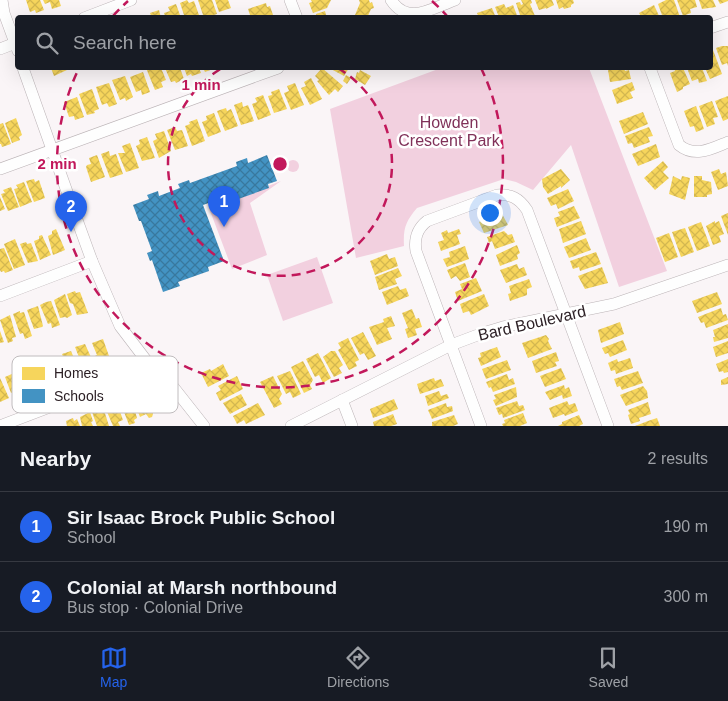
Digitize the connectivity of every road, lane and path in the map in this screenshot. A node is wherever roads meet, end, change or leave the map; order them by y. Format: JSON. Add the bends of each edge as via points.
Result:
{"nodes":[{"id":1,"x":2,"y":0,"type":"edge"},
{"id":2,"x":131,"y":0,"type":"edge"},
{"id":3,"x":290,"y":0,"type":"edge"},
{"id":4,"x":391,"y":0,"type":"edge"},
{"id":5,"x":454,"y":0,"type":"edge"},
{"id":6,"x":2,"y":10,"type":"edge"},
{"id":7,"x":92,"y":15,"type":"edge"},
{"id":8,"x":296,"y":15,"type":"edge"},
{"id":9,"x":728,"y":22,"type":"edge"},
{"id":10,"x":713,"y":27,"type":"edge"},
{"id":11,"x":15,"y":41,"type":"edge"},
{"id":12,"x":15,"y":46,"type":"edge"},
{"id":13,"x":0,"y":49,"type":"edge"},
{"id":14,"x":24,"y":70,"type":"edge"},
{"id":15,"x":273,"y":70,"type":"edge"},
{"id":16,"x":651,"y":70,"type":"edge"},
{"id":17,"x":728,"y":142,"type":"edge"},
{"id":18,"x":53,"y":150,"type":"junction"},
{"id":19,"x":0,"y":169,"type":"edge"},
{"id":20,"x":92,"y":261,"type":"junction"},
{"id":21,"x":728,"y":265,"type":"edge"},
{"id":22,"x":0,"y":296,"type":"edge"},
{"id":23,"x":566,"y":314,"type":"junction"},
{"id":24,"x":451,"y":345,"type":"junction"},
{"id":25,"x":143,"y":356,"type":"edge"},
{"id":26,"x":178,"y":393,"type":"edge"},
{"id":27,"x":342,"y":400,"type":"junction"},
{"id":28,"x":34,"y":413,"type":"edge"},
{"id":29,"x":0,"y":426,"type":"edge"},
{"id":30,"x":204,"y":426,"type":"edge"},
{"id":31,"x":291,"y":426,"type":"edge"},
{"id":32,"x":352,"y":426,"type":"edge"},
{"id":33,"x":481,"y":426,"type":"edge"},
{"id":34,"x":608,"y":426,"type":"edge"}],
"edges":[{"from":1,"to":6,"type":"street"},
{"from":2,"to":7,"type":"street"},
{"from":3,"to":8,"type":"street"},
{"from":4,"to":5,"type":"street","via":[[401,12],[412,14]]},
{"from":6,"to":11,"type":"street"},
{"from":9,"to":10,"type":"street"},
{"from":12,"to":13,"type":"street"},
{"from":14,"to":18,"type":"street"},
{"from":15,"to":18,"type":"street"},
{"from":16,"to":17,"type":"street","via":[[679,146],[697,152]]},
{"from":18,"to":19,"type":"street"},
{"from":18,"to":20,"type":"street"},
{"from":20,"to":22,"type":"street"},
{"from":20,"to":25,"type":"street","via":[[120,326]]},
{"from":21,"to":23,"type":"street","name":"Bard Boulevard","via":[[614,304]]},
{"from":23,"to":24,"type":"street","name":"Bard Boulevard","via":[[503,327]]},
{"from":23,"to":24,"type":"street","via":[[527,210],[517,198],[497,195],[427,221],[416,236],[416,251]]},
{"from":23,"to":34,"type":"street"},
{"from":24,"to":27,"type":"street","name":"Bard Boulevard"},
{"from":24,"to":33,"type":"street"},
{"from":26,"to":30,"type":"street"},
{"from":27,"to":31,"type":"street","name":"Bard Boulevard"},
{"from":27,"to":32,"type":"street"},
{"from":28,"to":29,"type":"street"}]}
